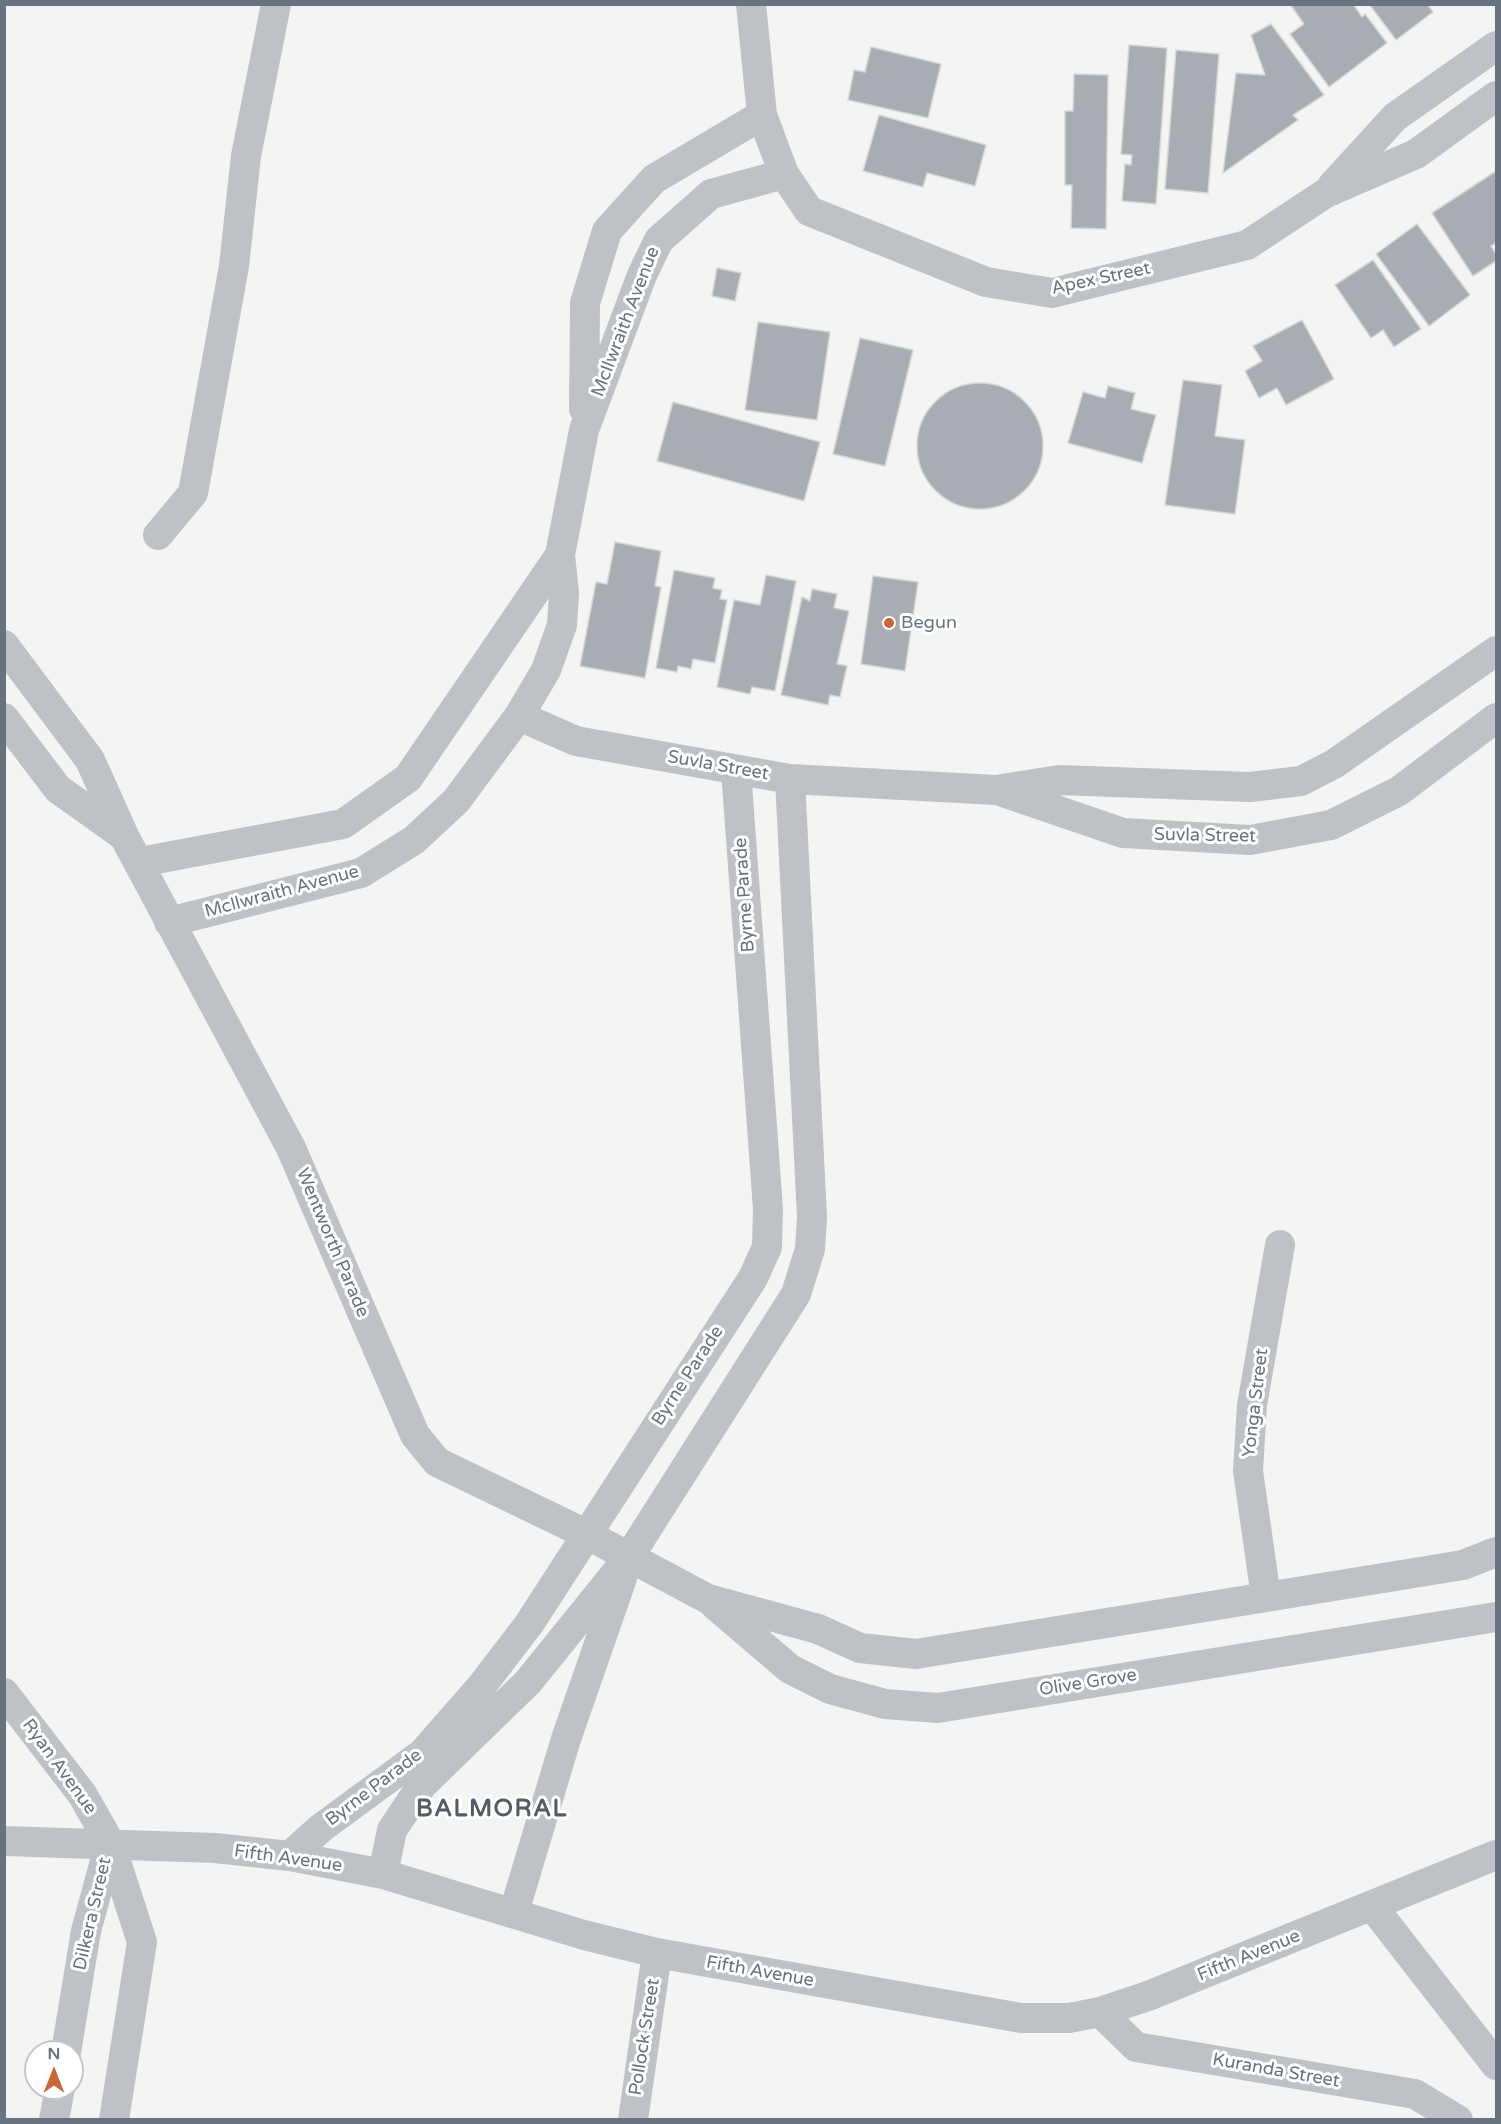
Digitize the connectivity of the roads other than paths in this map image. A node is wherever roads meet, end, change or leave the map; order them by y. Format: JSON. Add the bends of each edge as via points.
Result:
{"nodes":[{"id":1,"x":276,"y":4,"type":"edge"},
{"id":2,"x":752,"y":4,"type":"edge"},
{"id":3,"x":1497,"y":46,"type":"edge"},
{"id":4,"x":1497,"y":96,"type":"edge"},
{"id":5,"x":762,"y":116,"type":"junction"},
{"id":6,"x":784,"y":174,"type":"junction"},
{"id":7,"x":1326,"y":192,"type":"junction"},
{"id":8,"x":584,"y":430,"type":"junction"},
{"id":9,"x":158,"y":535,"type":"dead end"},
{"id":10,"x":560,"y":555,"type":"junction"},
{"id":11,"x":4,"y":645,"type":"edge"},
{"id":12,"x":1497,"y":651,"type":"edge"},
{"id":13,"x":519,"y":716,"type":"junction"},
{"id":14,"x":4,"y":718,"type":"edge"},
{"id":15,"x":1497,"y":718,"type":"edge"},
{"id":16,"x":736,"y":770,"type":"junction"},
{"id":17,"x":790,"y":779,"type":"junction"},
{"id":18,"x":996,"y":789,"type":"junction"},
{"id":19,"x":123,"y":836,"type":"junction"},
{"id":20,"x":140,"y":862,"type":"junction"},
{"id":21,"x":169,"y":922,"type":"junction"},
{"id":22,"x":1280,"y":1245,"type":"dead end"},
{"id":23,"x":586,"y":1534,"type":"junction"},
{"id":24,"x":1497,"y":1552,"type":"edge"},
{"id":25,"x":629,"y":1557,"type":"junction"},
{"id":26,"x":1266,"y":1597,"type":"junction"},
{"id":27,"x":708,"y":1599,"type":"junction"},
{"id":28,"x":1494,"y":1625,"type":"edge"},
{"id":29,"x":4,"y":1693,"type":"edge"},
{"id":30,"x":4,"y":1841,"type":"edge"},
{"id":31,"x":110,"y":1843,"type":"junction"},
{"id":32,"x":1497,"y":1855,"type":"edge"},
{"id":33,"x":290,"y":1856,"type":"junction"},
{"id":34,"x":383,"y":1874,"type":"junction"},
{"id":35,"x":1373,"y":1907,"type":"junction"},
{"id":36,"x":514,"y":1912,"type":"junction"},
{"id":37,"x":657,"y":1953,"type":"junction"},
{"id":38,"x":1101,"y":2012,"type":"junction"},
{"id":39,"x":68,"y":2040,"type":"edge"},
{"id":40,"x":1497,"y":2065,"type":"edge"},
{"id":41,"x":58,"y":2100,"type":"edge"},
{"id":42,"x":54,"y":2120,"type":"edge"},
{"id":43,"x":114,"y":2120,"type":"edge"},
{"id":44,"x":633,"y":2120,"type":"edge"},
{"id":45,"x":1458,"y":2120,"type":"edge"}],
"edges":[{"from":1,"to":9,"type":"street","via":[[246,156],[234,266],[193,493]]},
{"from":2,"to":5,"type":"street"},
{"from":3,"to":7,"type":"street","name":"Apex Street","via":[[1395,117]]},
{"from":4,"to":7,"type":"street","name":"Apex Street","via":[[1416,154]]},
{"from":5,"to":6,"type":"street"},
{"from":5,"to":8,"type":"street","name":"McIlwraith Avenue","via":[[654,179],[607,231],[585,303]]},
{"from":6,"to":7,"type":"street","name":"Apex Street","via":[[809,211],[986,282],[1052,292],[1247,245]]},
{"from":6,"to":8,"type":"street","name":"McIlwraith Avenue","via":[[711,194],[659,240]]},
{"from":8,"to":10,"type":"street","name":"McIlwraith Avenue"},
{"from":10,"to":13,"type":"street","name":"McIlwraith Avenue","via":[[562,625],[546,670]]},
{"from":10,"to":20,"type":"street","name":"McIlwraith Avenue","via":[[408,778],[343,824]]},
{"from":11,"to":19,"type":"street","name":"Wentworth Parade","via":[[90,760]]},
{"from":12,"to":18,"type":"street","name":"Suvla Street","via":[[1334,764],[1301,781],[1250,787],[1059,780]]},
{"from":13,"to":16,"type":"street","name":"Suvla Street","via":[[576,741]]},
{"from":13,"to":21,"type":"street","name":"McIlwraith Avenue","via":[[456,801],[414,840],[361,873]]},
{"from":14,"to":19,"type":"street","name":"Wentworth Parade","via":[[58,789]]},
{"from":15,"to":18,"type":"street","name":"Suvla Street","via":[[1398,791],[1331,825],[1250,840],[1123,833]]},
{"from":16,"to":17,"type":"street","name":"Suvla Street"},
{"from":16,"to":23,"type":"street","name":"Byrne Parade","via":[[768,1198],[767,1247],[753,1278]]},
{"from":17,"to":18,"type":"street","name":"Suvla Street"},
{"from":17,"to":25,"type":"street","name":"Byrne Parade","via":[[812,1217],[810,1250],[796,1294]]},
{"from":19,"to":20,"type":"street","name":"Wentworth Parade"},
{"from":20,"to":21,"type":"street","name":"Wentworth Parade"},
{"from":21,"to":23,"type":"street","name":"Wentworth Parade","via":[[291,1148],[415,1435],[437,1462]]},
{"from":22,"to":26,"type":"street","name":"Yonga Street","via":[[1252,1405],[1248,1471]]},
{"from":23,"to":25,"type":"street","name":"Wentworth Parade"},
{"from":23,"to":33,"type":"street","name":"Byrne Parade","via":[[522,1633],[423,1753],[321,1828]]},
{"from":24,"to":26,"type":"street","name":"Olive Grove","via":[[1463,1565]]},
{"from":25,"to":27,"type":"street","name":"Olive Grove"},
{"from":25,"to":34,"type":"street","name":"Byrne Parade","via":[[528,1682],[422,1785],[392,1830]]},
{"from":25,"to":36,"type":"street","name":"Byrne Parade","via":[[566,1739]]},
{"from":26,"to":27,"type":"street","name":"Olive Grove","via":[[916,1654],[860,1648],[818,1629]]},
{"from":27,"to":28,"type":"street","name":"Olive Grove","via":[[790,1669],[830,1689],[885,1704],[938,1708]]},
{"from":29,"to":31,"type":"street","name":"Ryan Avenue","via":[[82,1794]]},
{"from":30,"to":31,"type":"street","name":"Fifth Avenue"},
{"from":31,"to":33,"type":"street","name":"Fifth Avenue"},
{"from":31,"to":39,"type":"street","name":"Dilkera Street","via":[[86,1930]]},
{"from":31,"to":43,"type":"street","name":"Dilkera Street","via":[[142,1942]]},
{"from":32,"to":35,"type":"street","name":"Fifth Avenue"},
{"from":33,"to":34,"type":"street","name":"Fifth Avenue"},
{"from":34,"to":36,"type":"street","name":"Fifth Avenue"},
{"from":35,"to":38,"type":"street","name":"Fifth Avenue"},
{"from":35,"to":40,"type":"street"},
{"from":36,"to":37,"type":"street","name":"Fifth Avenue"},
{"from":37,"to":38,"type":"street","name":"Fifth Avenue","via":[[1021,2018],[1069,2018]]},
{"from":37,"to":44,"type":"street","name":"Pollock Street"},
{"from":38,"to":45,"type":"street","name":"Kuranda Street","via":[[1136,2047],[1415,2094]]},
{"from":41,"to":42,"type":"street"}]}
